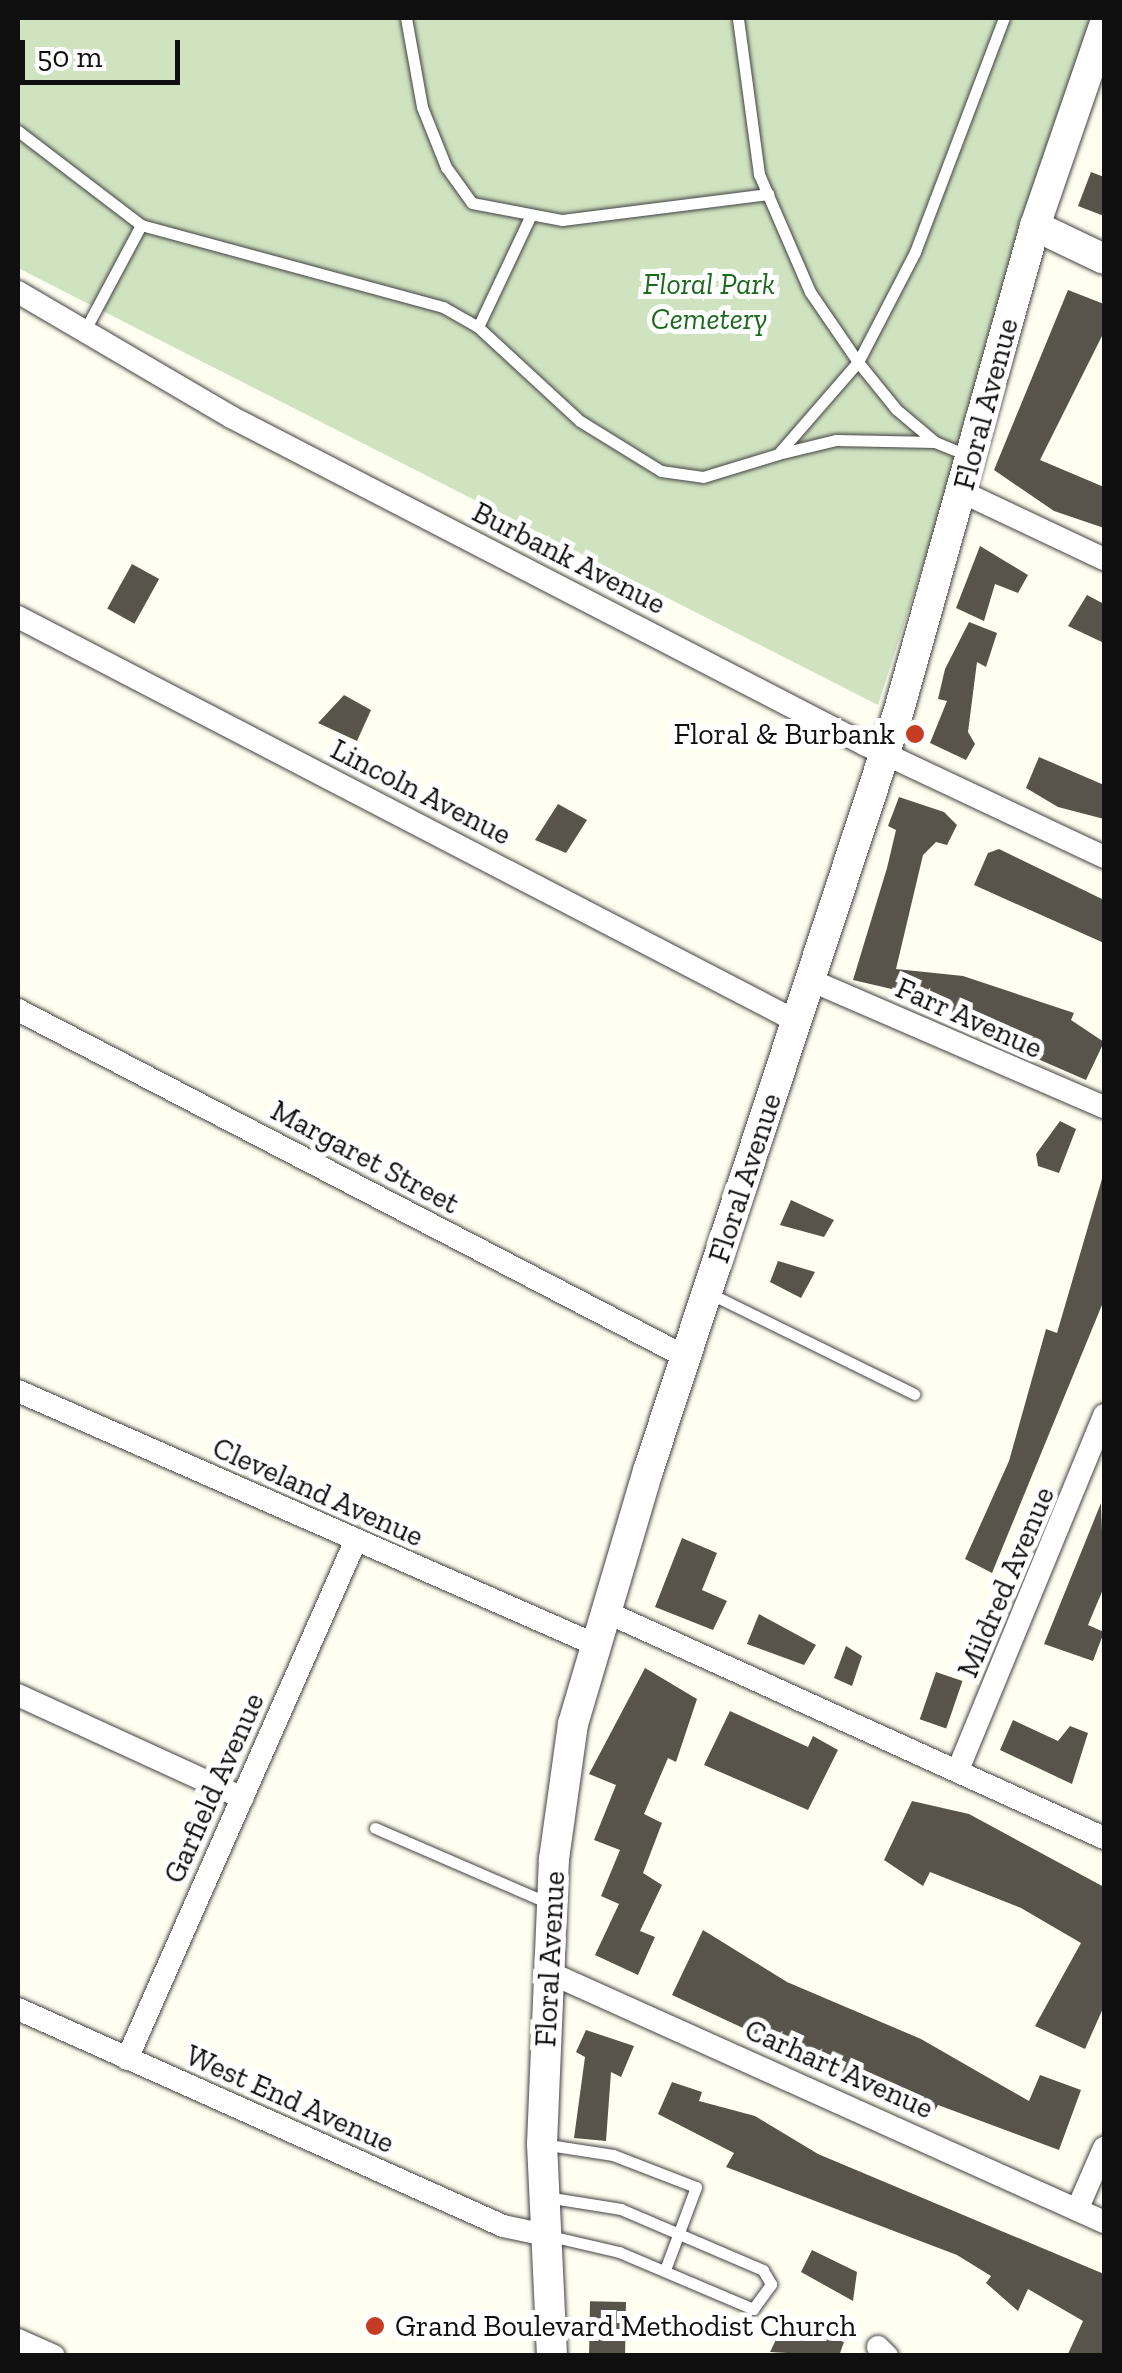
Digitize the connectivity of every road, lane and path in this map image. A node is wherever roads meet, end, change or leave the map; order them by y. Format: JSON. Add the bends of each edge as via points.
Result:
{"nodes":[{"id":1,"x":406,"y":18,"type":"edge"},
{"id":2,"x":738,"y":18,"type":"edge"},
{"id":3,"x":1004,"y":18,"type":"edge"},
{"id":4,"x":1104,"y":26,"type":"edge"},
{"id":5,"x":18,"y":132,"type":"edge"},
{"id":6,"x":768,"y":194,"type":"junction"},
{"id":7,"x":530,"y":218,"type":"junction"},
{"id":8,"x":141,"y":224,"type":"junction"},
{"id":9,"x":1035,"y":226,"type":"junction"},
{"id":10,"x":1104,"y":259,"type":"edge"},
{"id":11,"x":18,"y":292,"type":"edge"},
{"id":12,"x":478,"y":327,"type":"junction"},
{"id":13,"x":86,"y":328,"type":"junction"},
{"id":14,"x":858,"y":362,"type":"junction"},
{"id":15,"x":936,"y":442,"type":"junction"},
{"id":16,"x":778,"y":454,"type":"junction"},
{"id":17,"x":971,"y":457,"type":"junction"},
{"id":18,"x":962,"y":492,"type":"junction"},
{"id":19,"x":1104,"y":559,"type":"edge"},
{"id":20,"x":18,"y":616,"type":"edge"},
{"id":21,"x":885,"y":754,"type":"junction"},
{"id":22,"x":1104,"y":857,"type":"edge"},
{"id":23,"x":810,"y":980,"type":"junction"},
{"id":24,"x":18,"y":1010,"type":"edge"},
{"id":25,"x":796,"y":1021,"type":"junction"},
{"id":26,"x":1104,"y":1107,"type":"edge"},
{"id":27,"x":708,"y":1292,"type":"junction"},
{"id":28,"x":686,"y":1357,"type":"junction"},
{"id":29,"x":18,"y":1392,"type":"edge"},
{"id":30,"x":914,"y":1394,"type":"dead end"},
{"id":31,"x":1104,"y":1415,"type":"edge"},
{"id":32,"x":356,"y":1542,"type":"junction"},
{"id":33,"x":606,"y":1612,"type":"junction"},
{"id":34,"x":596,"y":1645,"type":"junction"},
{"id":35,"x":18,"y":1695,"type":"edge"},
{"id":36,"x":958,"y":1770,"type":"junction"},
{"id":37,"x":243,"y":1798,"type":"junction"},
{"id":38,"x":375,"y":1828,"type":"dead end"},
{"id":39,"x":1104,"y":1838,"type":"edge"},
{"id":40,"x":551,"y":1904,"type":"junction"},
{"id":41,"x":548,"y":1972,"type":"junction"},
{"id":42,"x":18,"y":2010,"type":"edge"},
{"id":43,"x":128,"y":2059,"type":"junction"},
{"id":44,"x":542,"y":2144,"type":"junction"},
{"id":45,"x":1104,"y":2148,"type":"edge"},
{"id":46,"x":542,"y":2196,"type":"junction"},
{"id":47,"x":1078,"y":2210,"type":"junction"},
{"id":48,"x":1104,"y":2222,"type":"edge"},
{"id":49,"x":681,"y":2233,"type":"junction"},
{"id":50,"x":542,"y":2234,"type":"junction"},
{"id":51,"x":666,"y":2270,"type":"junction"},
{"id":52,"x":18,"y":2340,"type":"edge"},
{"id":53,"x":54,"y":2356,"type":"edge"},
{"id":54,"x":552,"y":2356,"type":"edge"}],
"edges":[{"from":1,"to":7,"type":"lane","via":[[422,108],[446,167],[472,203]]},
{"from":2,"to":6,"type":"lane","via":[[744,100]]},
{"from":3,"to":14,"type":"lane","via":[[901,284]]},
{"from":4,"to":9,"type":"street","name":"Floral Avenue"},
{"from":5,"to":8,"type":"lane"},
{"from":6,"to":7,"type":"lane"},
{"from":6,"to":14,"type":"lane","via":[[810,292]]},
{"from":7,"to":12,"type":"lane"},
{"from":8,"to":12,"type":"lane","via":[[407,292]]},
{"from":8,"to":13,"type":"lane"},
{"from":9,"to":10,"type":"street"},
{"from":9,"to":17,"type":"street","name":"Floral Avenue"},
{"from":11,"to":13,"type":"street","name":"Burbank Avenue"},
{"from":12,"to":16,"type":"lane","via":[[580,421],[661,471],[703,477]]},
{"from":13,"to":21,"type":"street","name":"Burbank Avenue","via":[[230,417]]},
{"from":14,"to":15,"type":"lane"},
{"from":14,"to":16,"type":"lane"},
{"from":15,"to":16,"type":"lane","via":[[836,440]]},
{"from":15,"to":17,"type":"lane"},
{"from":17,"to":18,"type":"street","name":"Floral Avenue"},
{"from":18,"to":19,"type":"street"},
{"from":18,"to":21,"type":"street","name":"Floral Avenue"},
{"from":20,"to":25,"type":"street","name":"Lincoln Avenue"},
{"from":21,"to":22,"type":"street","name":"Burbank Avenue"},
{"from":21,"to":23,"type":"street","name":"Floral Avenue"},
{"from":23,"to":25,"type":"street","name":"Floral Avenue"},
{"from":23,"to":26,"type":"street","name":"Farr Avenue"},
{"from":24,"to":28,"type":"street","name":"Margaret Street"},
{"from":25,"to":27,"type":"street","name":"Floral Avenue"},
{"from":27,"to":28,"type":"street","name":"Floral Avenue"},
{"from":27,"to":30,"type":"lane"},
{"from":28,"to":33,"type":"street","name":"Floral Avenue"},
{"from":29,"to":32,"type":"street","name":"Cleveland Avenue"},
{"from":31,"to":36,"type":"street","name":"Mildred Avenue"},
{"from":32,"to":34,"type":"street","name":"Cleveland Avenue"},
{"from":32,"to":37,"type":"street","name":"Garfield Avenue"},
{"from":33,"to":34,"type":"street","name":"Floral Avenue"},
{"from":33,"to":36,"type":"street"},
{"from":34,"to":40,"type":"street","name":"Floral Avenue","via":[[564,1762]]},
{"from":35,"to":37,"type":"street"},
{"from":36,"to":39,"type":"street"},
{"from":37,"to":43,"type":"street","name":"Garfield Avenue"},
{"from":38,"to":40,"type":"lane"},
{"from":40,"to":41,"type":"street","name":"Floral Avenue"},
{"from":41,"to":44,"type":"street","name":"Floral Avenue"},
{"from":41,"to":47,"type":"street","name":"Carhart Avenue"},
{"from":42,"to":43,"type":"street","name":"West End Avenue"},
{"from":43,"to":50,"type":"street","name":"West End Avenue","via":[[504,2226]]},
{"from":44,"to":46,"type":"street","name":"Floral Avenue"},
{"from":44,"to":49,"type":"lane","via":[[612,2155],[696,2186]]},
{"from":45,"to":47,"type":"street"},
{"from":46,"to":49,"type":"lane","via":[[620,2210]]},
{"from":46,"to":50,"type":"street","name":"Floral Avenue"},
{"from":47,"to":48,"type":"street","name":"Carhart Avenue"},
{"from":49,"to":51,"type":"lane"},
{"from":49,"to":51,"type":"lane","via":[[763,2270],[771,2284],[752,2308]]},
{"from":50,"to":51,"type":"lane"},
{"from":50,"to":54,"type":"street","name":"Floral Avenue"},
{"from":52,"to":53,"type":"street"}]}
